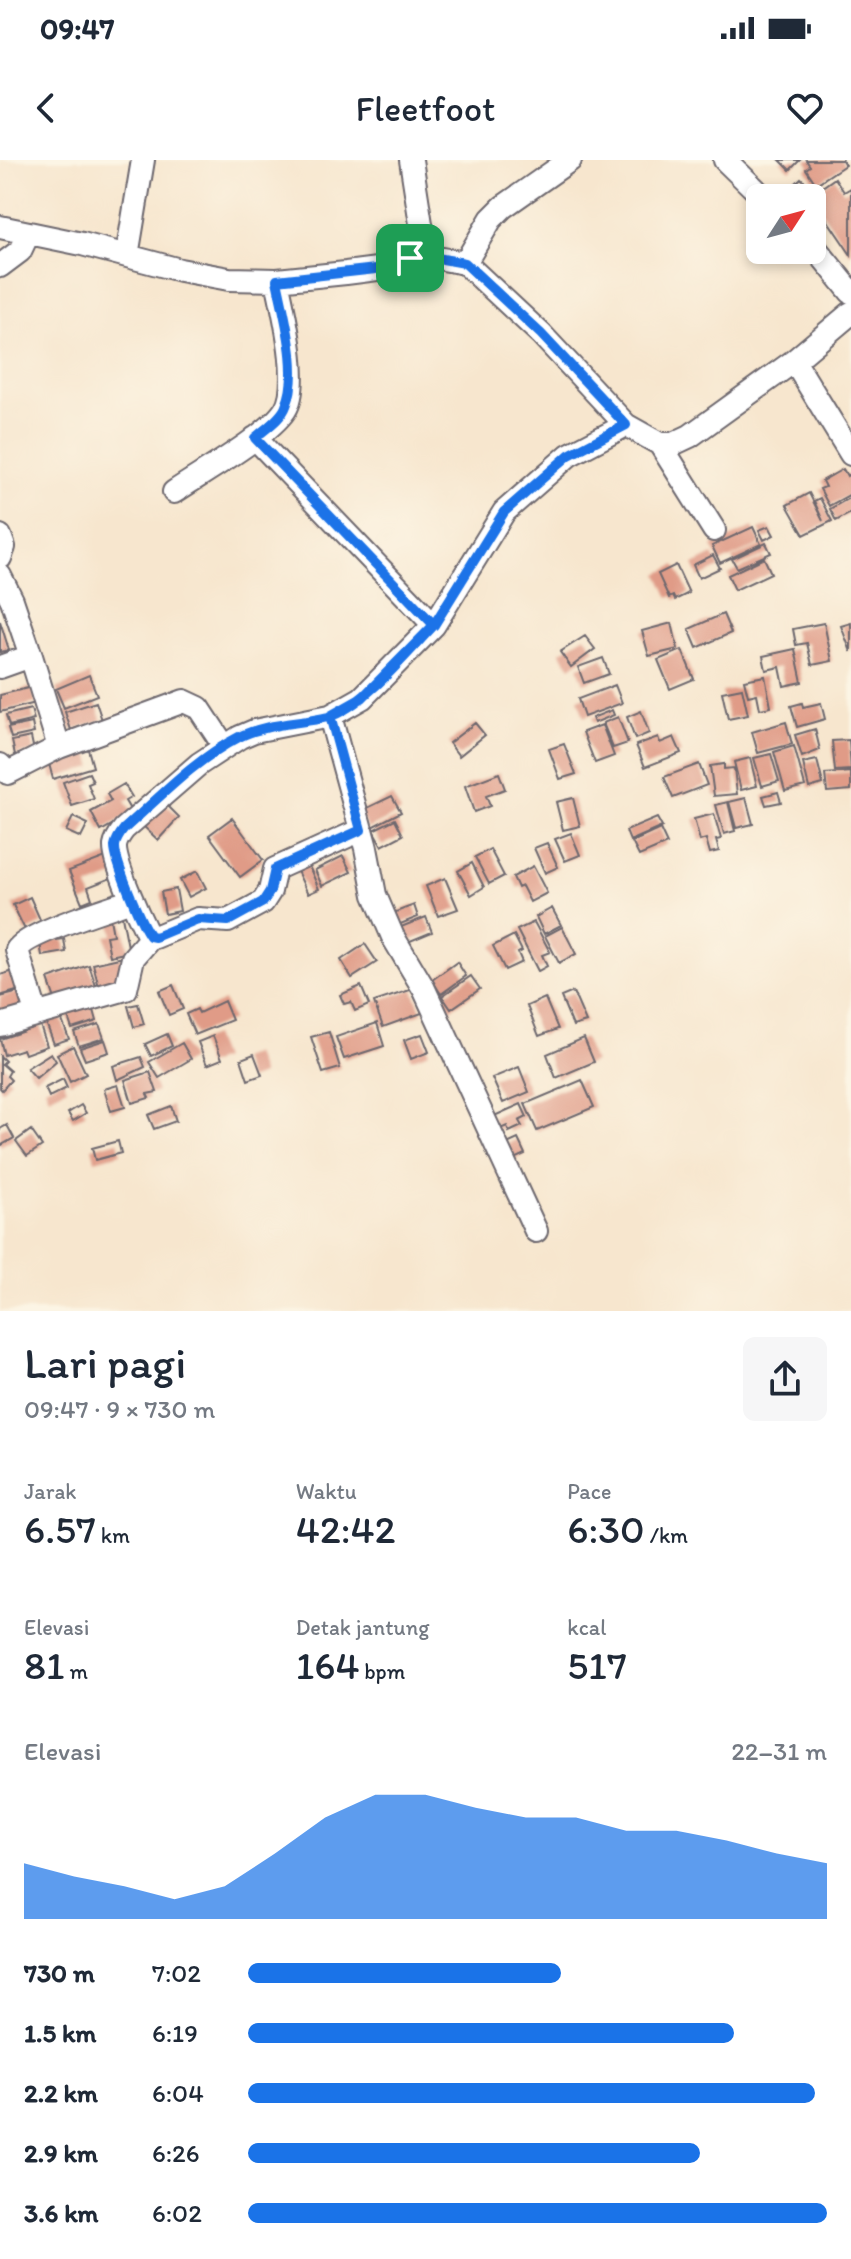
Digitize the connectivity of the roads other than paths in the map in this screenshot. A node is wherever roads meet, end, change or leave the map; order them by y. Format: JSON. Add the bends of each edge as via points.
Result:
{"nodes":[{"id":1,"x":143,"y":160,"type":"edge"},
{"id":2,"x":411,"y":160,"type":"edge"},
{"id":3,"x":570,"y":160,"type":"edge"},
{"id":4,"x":725,"y":160,"type":"edge"},
{"id":5,"x":750,"y":184,"type":"edge"},
{"id":6,"x":0,"y":227,"type":"edge"},
{"id":7,"x":28,"y":234,"type":"junction"},
{"id":8,"x":127,"y":256,"type":"junction"},
{"id":9,"x":426,"y":256,"type":"junction"},
{"id":10,"x":826,"y":261,"type":"edge"},
{"id":11,"x":465,"y":263,"type":"junction"},
{"id":12,"x":0,"y":266,"type":"edge"},
{"id":13,"x":277,"y":280,"type":"junction"},
{"id":14,"x":851,"y":292,"type":"edge"},
{"id":15,"x":851,"y":313,"type":"edge"},
{"id":16,"x":794,"y":361,"type":"junction"},
{"id":17,"x":626,"y":425,"type":"junction"},
{"id":18,"x":255,"y":438,"type":"junction"},
{"id":19,"x":660,"y":444,"type":"junction"},
{"id":20,"x":851,"y":454,"type":"edge"},
{"id":21,"x":174,"y":492,"type":"dead end"},
{"id":22,"x":714,"y":530,"type":"dead end"},
{"id":23,"x":0,"y":536,"type":"edge"},
{"id":24,"x":0,"y":558,"type":"edge"},
{"id":25,"x":0,"y":576,"type":"edge"},
{"id":26,"x":434,"y":625,"type":"junction"},
{"id":27,"x":31,"y":656,"type":"junction"},
{"id":28,"x":0,"y":667,"type":"edge"},
{"id":29,"x":330,"y":716,"type":"junction"},
{"id":30,"x":224,"y":746,"type":"junction"},
{"id":31,"x":59,"y":747,"type":"junction"},
{"id":32,"x":0,"y":765,"type":"edge"},
{"id":33,"x":361,"y":830,"type":"junction"},
{"id":34,"x":132,"y":900,"type":"junction"},
{"id":35,"x":152,"y":936,"type":"junction"},
{"id":36,"x":36,"y":1013,"type":"junction"},
{"id":37,"x":0,"y":1025,"type":"edge"},
{"id":38,"x":536,"y":1231,"type":"dead end"}],
"edges":[{"from":1,"to":8,"type":"street"},
{"from":2,"to":9,"type":"street"},
{"from":3,"to":11,"type":"street","via":[[503,207]]},
{"from":4,"to":5,"type":"street"},
{"from":6,"to":7,"type":"street"},
{"from":7,"to":8,"type":"street"},
{"from":7,"to":12,"type":"street","via":[[20,251]]},
{"from":8,"to":13,"type":"street","via":[[229,279]]},
{"from":9,"to":11,"type":"street"},
{"from":9,"to":13,"type":"street","via":[[385,268]]},
{"from":10,"to":14,"type":"street"},
{"from":11,"to":17,"type":"street"},
{"from":13,"to":18,"type":"street","via":[[291,356],[289,396],[286,409]]},
{"from":15,"to":16,"type":"street"},
{"from":16,"to":19,"type":"street","via":[[690,436]]},
{"from":16,"to":20,"type":"street"},
{"from":17,"to":19,"type":"street"},
{"from":17,"to":26,"type":"street","via":[[569,455],[504,512]]},
{"from":18,"to":21,"type":"street"},
{"from":18,"to":26,"type":"street"},
{"from":19,"to":22,"type":"street"},
{"from":23,"to":24,"type":"street"},
{"from":25,"to":27,"type":"street"},
{"from":26,"to":29,"type":"street","via":[[362,698]]},
{"from":27,"to":28,"type":"street"},
{"from":27,"to":31,"type":"street"},
{"from":29,"to":30,"type":"street","via":[[254,731]]},
{"from":29,"to":33,"type":"street"},
{"from":30,"to":31,"type":"street","via":[[199,708],[184,701]]},
{"from":30,"to":34,"type":"street","via":[[117,839],[115,850]]},
{"from":31,"to":32,"type":"street","via":[[8,773]]},
{"from":33,"to":35,"type":"street","via":[[275,869],[263,902],[231,920],[198,919]]},
{"from":33,"to":38,"type":"street","via":[[375,895],[393,937],[424,989]]},
{"from":34,"to":35,"type":"street"},
{"from":34,"to":36,"type":"street","via":[[18,946]]},
{"from":35,"to":36,"type":"street","via":[[133,958],[126,989]]},
{"from":36,"to":37,"type":"street"}]}
